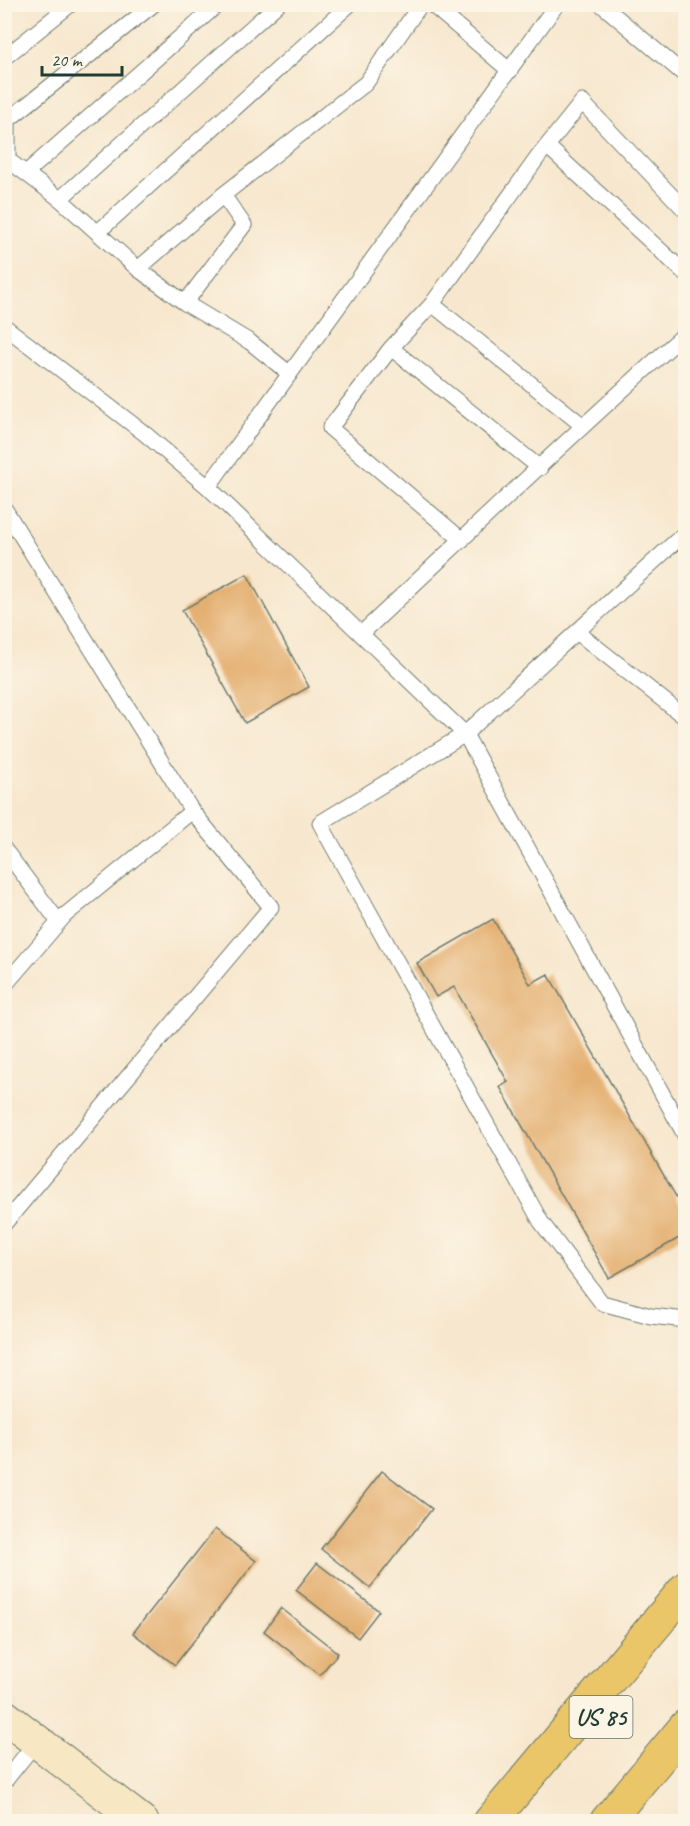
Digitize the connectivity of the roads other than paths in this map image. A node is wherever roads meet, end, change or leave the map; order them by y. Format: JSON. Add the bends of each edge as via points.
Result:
{"nodes":[{"id":1,"x":71,"y":4,"type":"edge"},
{"id":2,"x":154,"y":4,"type":"edge"},
{"id":3,"x":218,"y":4,"type":"edge"},
{"id":4,"x":278,"y":4,"type":"edge"},
{"id":5,"x":350,"y":4,"type":"edge"},
{"id":6,"x":421,"y":4,"type":"edge"},
{"id":7,"x":432,"y":4,"type":"edge"},
{"id":8,"x":558,"y":4,"type":"edge"},
{"id":9,"x":602,"y":4,"type":"edge"},
{"id":10,"x":4,"y":58,"type":"edge"},
{"id":11,"x":510,"y":71,"type":"junction"},
{"id":12,"x":686,"y":76,"type":"edge"},
{"id":13,"x":6,"y":117,"type":"edge"},
{"id":14,"x":547,"y":146,"type":"junction"},
{"id":15,"x":6,"y":160,"type":"edge"},
{"id":16,"x":26,"y":173,"type":"junction"},
{"id":17,"x":222,"y":195,"type":"junction"},
{"id":18,"x":60,"y":199,"type":"junction"},
{"id":19,"x":686,"y":211,"type":"edge"},
{"id":20,"x":98,"y":232,"type":"junction"},
{"id":21,"x":138,"y":269,"type":"junction"},
{"id":22,"x":686,"y":274,"type":"edge"},
{"id":23,"x":185,"y":303,"type":"junction"},
{"id":24,"x":432,"y":304,"type":"junction"},
{"id":25,"x":4,"y":326,"type":"edge"},
{"id":26,"x":686,"y":333,"type":"edge"},
{"id":27,"x":391,"y":348,"type":"junction"},
{"id":28,"x":290,"y":374,"type":"junction"},
{"id":29,"x":582,"y":425,"type":"junction"},
{"id":30,"x":540,"y":468,"type":"junction"},
{"id":31,"x":208,"y":487,"type":"junction"},
{"id":32,"x":4,"y":508,"type":"edge"},
{"id":33,"x":686,"y":532,"type":"edge"},
{"id":34,"x":462,"y":540,"type":"junction"},
{"id":35,"x":576,"y":632,"type":"junction"},
{"id":36,"x":361,"y":634,"type":"junction"},
{"id":37,"x":686,"y":718,"type":"edge"},
{"id":38,"x":465,"y":734,"type":"junction"},
{"id":39,"x":192,"y":811,"type":"junction"},
{"id":40,"x":4,"y":849,"type":"edge"},
{"id":41,"x":65,"y":915,"type":"junction"},
{"id":42,"x":4,"y":986,"type":"edge"},
{"id":43,"x":686,"y":1137,"type":"edge"},
{"id":44,"x":4,"y":1224,"type":"edge"},
{"id":45,"x":686,"y":1320,"type":"edge"},
{"id":46,"x":686,"y":1588,"type":"edge"},
{"id":47,"x":686,"y":1613,"type":"edge"},
{"id":48,"x":4,"y":1716,"type":"edge"},
{"id":49,"x":686,"y":1726,"type":"edge"},
{"id":50,"x":37,"y":1741,"type":"junction"},
{"id":51,"x":4,"y":1782,"type":"edge"},
{"id":52,"x":142,"y":1821,"type":"edge"},
{"id":53,"x":490,"y":1821,"type":"edge"},
{"id":54,"x":516,"y":1821,"type":"edge"},
{"id":55,"x":606,"y":1821,"type":"edge"}],
"edges":[{"from":1,"to":10,"type":"lane"},
{"from":2,"to":13,"type":"lane"},
{"from":3,"to":16,"type":"lane"},
{"from":4,"to":18,"type":"lane"},
{"from":5,"to":20,"type":"lane"},
{"from":6,"to":17,"type":"lane","via":[[366,83]]},
{"from":7,"to":11,"type":"lane"},
{"from":8,"to":11,"type":"lane"},
{"from":9,"to":12,"type":"lane"},
{"from":11,"to":28,"type":"lane"},
{"from":13,"to":15,"type":"lane"},
{"from":14,"to":19,"type":"lane","via":[[582,102]]},
{"from":14,"to":22,"type":"lane"},
{"from":14,"to":24,"type":"lane"},
{"from":15,"to":16,"type":"lane"},
{"from":16,"to":18,"type":"lane"},
{"from":17,"to":21,"type":"lane"},
{"from":17,"to":23,"type":"lane","via":[[244,225]]},
{"from":18,"to":20,"type":"lane"},
{"from":20,"to":21,"type":"lane"},
{"from":21,"to":23,"type":"lane"},
{"from":23,"to":28,"type":"lane","via":[[250,342]]},
{"from":24,"to":27,"type":"lane"},
{"from":24,"to":29,"type":"lane"},
{"from":25,"to":31,"type":"lane"},
{"from":26,"to":29,"type":"lane"},
{"from":27,"to":30,"type":"lane"},
{"from":27,"to":34,"type":"lane","via":[[330,428]]},
{"from":28,"to":31,"type":"lane"},
{"from":29,"to":30,"type":"lane"},
{"from":30,"to":34,"type":"lane"},
{"from":31,"to":36,"type":"lane"},
{"from":32,"to":39,"type":"lane"},
{"from":33,"to":35,"type":"lane"},
{"from":34,"to":36,"type":"lane"},
{"from":35,"to":37,"type":"lane"},
{"from":35,"to":38,"type":"lane"},
{"from":36,"to":38,"type":"lane"},
{"from":38,"to":43,"type":"lane"},
{"from":38,"to":45,"type":"lane","via":[[320,823],[541,1222],[602,1303],[651,1316]]},
{"from":39,"to":41,"type":"lane"},
{"from":39,"to":44,"type":"lane","via":[[271,907]]},
{"from":40,"to":41,"type":"lane","via":[[58,921]]},
{"from":41,"to":42,"type":"lane"},
{"from":46,"to":53,"type":"highway"},
{"from":47,"to":54,"type":"highway","number":"US 85"},
{"from":48,"to":50,"type":"street"},
{"from":49,"to":55,"type":"highway","number":"US 85"},
{"from":50,"to":51,"type":"lane"},
{"from":50,"to":52,"type":"street"}]}
